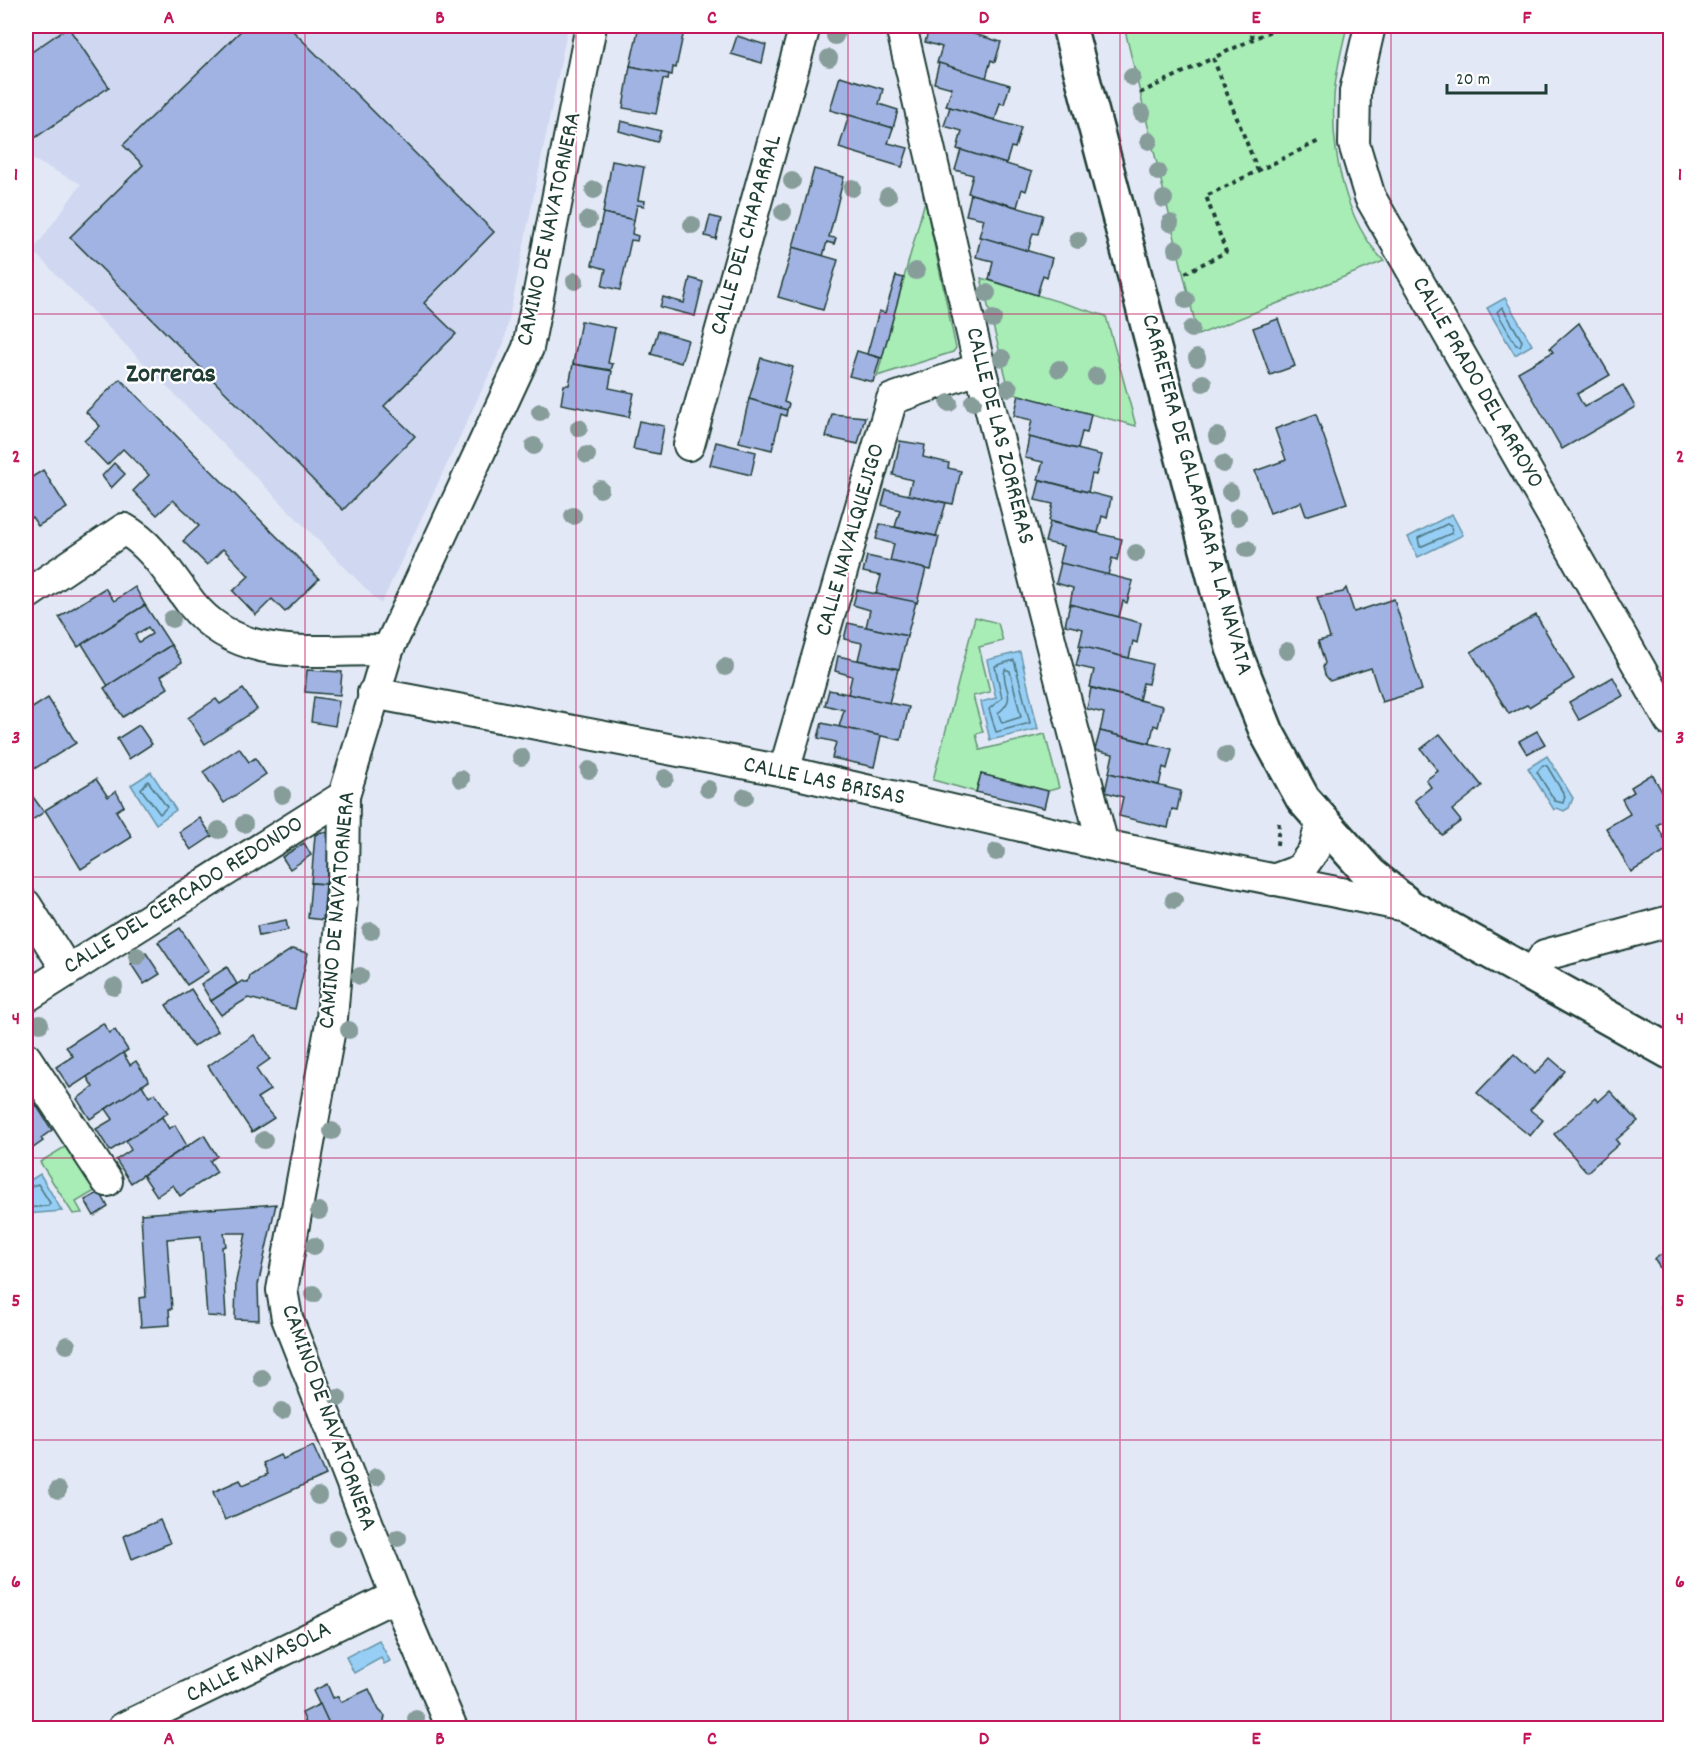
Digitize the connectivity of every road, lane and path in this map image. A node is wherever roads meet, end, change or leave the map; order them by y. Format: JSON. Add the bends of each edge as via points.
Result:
{"nodes":[{"id":1,"x":591,"y":26,"type":"edge"},
{"id":2,"x":805,"y":26,"type":"edge"},
{"id":3,"x":902,"y":26,"type":"edge"},
{"id":4,"x":1069,"y":26,"type":"edge"},
{"id":5,"x":1248,"y":26,"type":"edge"},
{"id":6,"x":1281,"y":26,"type":"edge"},
{"id":7,"x":1370,"y":26,"type":"edge"},
{"id":8,"x":1253,"y":38,"type":"junction"},
{"id":9,"x":1213,"y":58,"type":"junction"},
{"id":10,"x":1140,"y":93,"type":"dead end"},
{"id":11,"x":1325,"y":138,"type":"dead end"},
{"id":12,"x":1258,"y":171,"type":"junction"},
{"id":13,"x":1185,"y":273,"type":"dead end"},
{"id":14,"x":980,"y":368,"type":"junction"},
{"id":15,"x":689,"y":445,"type":"dead end"},
{"id":16,"x":26,"y":595,"type":"edge"},
{"id":17,"x":388,"y":650,"type":"junction"},
{"id":18,"x":373,"y":693,"type":"junction"},
{"id":19,"x":1671,"y":721,"type":"edge"},
{"id":20,"x":784,"y":771,"type":"junction"},
{"id":21,"x":344,"y":796,"type":"junction"},
{"id":22,"x":1321,"y":823,"type":"junction"},
{"id":23,"x":1104,"y":845,"type":"junction"},
{"id":24,"x":1273,"y":880,"type":"junction"},
{"id":25,"x":26,"y":905,"type":"edge"},
{"id":26,"x":1410,"y":907,"type":"junction"},
{"id":27,"x":1671,"y":921,"type":"edge"},
{"id":28,"x":67,"y":970,"type":"junction"},
{"id":29,"x":1532,"y":975,"type":"junction"},
{"id":30,"x":26,"y":997,"type":"edge"},
{"id":31,"x":1671,"y":1052,"type":"edge"},
{"id":32,"x":26,"y":1058,"type":"edge"},
{"id":33,"x":107,"y":1181,"type":"dead end"},
{"id":34,"x":396,"y":1596,"type":"junction"},
{"id":35,"x":123,"y":1728,"type":"edge"},
{"id":36,"x":452,"y":1728,"type":"edge"}],
"edges":[{"from":1,"to":17,"type":"street","name":"CAMINO DE NAVATORNERA","via":[[528,348]]},
{"from":2,"to":15,"type":"street","name":"CALLE DEL CHAPARRAL"},
{"from":3,"to":14,"type":"street","name":"CALLE DE LAS ZORRERAS"},
{"from":4,"to":22,"type":"main road","name":"CARRETERA DE GALAPAGAR A LA NAVATA","via":[[1233,648],[1267,733],[1303,799]]},
{"from":5,"to":8,"type":"path"},
{"from":6,"to":8,"type":"path"},
{"from":7,"to":19,"type":"street","name":"CALLE PRADO DEL ARROYO","via":[[1355,91],[1354,144],[1370,197]]},
{"from":8,"to":9,"type":"path"},
{"from":9,"to":10,"type":"path"},
{"from":9,"to":12,"type":"path"},
{"from":11,"to":12,"type":"path"},
{"from":12,"to":13,"type":"path","via":[[1206,196],[1226,252]]},
{"from":14,"to":20,"type":"street","name":"CALLE NAVALQUEJIGO","via":[[892,399]]},
{"from":14,"to":23,"type":"street","name":"CALLE DE LAS ZORRERAS"},
{"from":16,"to":17,"type":"street","via":[[124,529],[140,538],[197,610],[220,630],[245,644],[280,650]]},
{"from":17,"to":18,"type":"street","name":"CAMINO DE NAVATORNERA"},
{"from":18,"to":20,"type":"street","name":"CALLE LAS BRISAS"},
{"from":18,"to":21,"type":"street","name":"CAMINO DE NAVATORNERA"},
{"from":20,"to":23,"type":"street","name":"CALLE LAS BRISAS"},
{"from":21,"to":28,"type":"street","name":"CALLE DEL CERCADO REDONDO"},
{"from":21,"to":34,"type":"street","name":"CAMINO DE NAVATORNERA","via":[[343,886],[332,1018],[282,1290],[287,1318]]},
{"from":22,"to":24,"type":"street","via":[[1314,850],[1300,870]]},
{"from":22,"to":26,"type":"main road","name":"CARRETERA DE GALAPAGAR A LA NAVATA","via":[[1370,874]]},
{"from":23,"to":24,"type":"street","name":"CALLE LAS BRISAS"},
{"from":24,"to":26,"type":"street","name":"CALLE LAS BRISAS"},
{"from":25,"to":28,"type":"street"},
{"from":26,"to":29,"type":"main road","name":"CARRETERA DE GALAPAGAR A LA NAVATA"},
{"from":27,"to":29,"type":"street","via":[[1545,955]]},
{"from":28,"to":30,"type":"street","name":"CALLE DEL CERCADO REDONDO"},
{"from":29,"to":31,"type":"main road","name":"CARRETERA DE GALAPAGAR A LA NAVATA"},
{"from":32,"to":33,"type":"street"},
{"from":34,"to":35,"type":"street","name":"CALLE NAVASOLA"},
{"from":34,"to":36,"type":"street","name":"CAMINO DE NAVATORNERA"}]}
